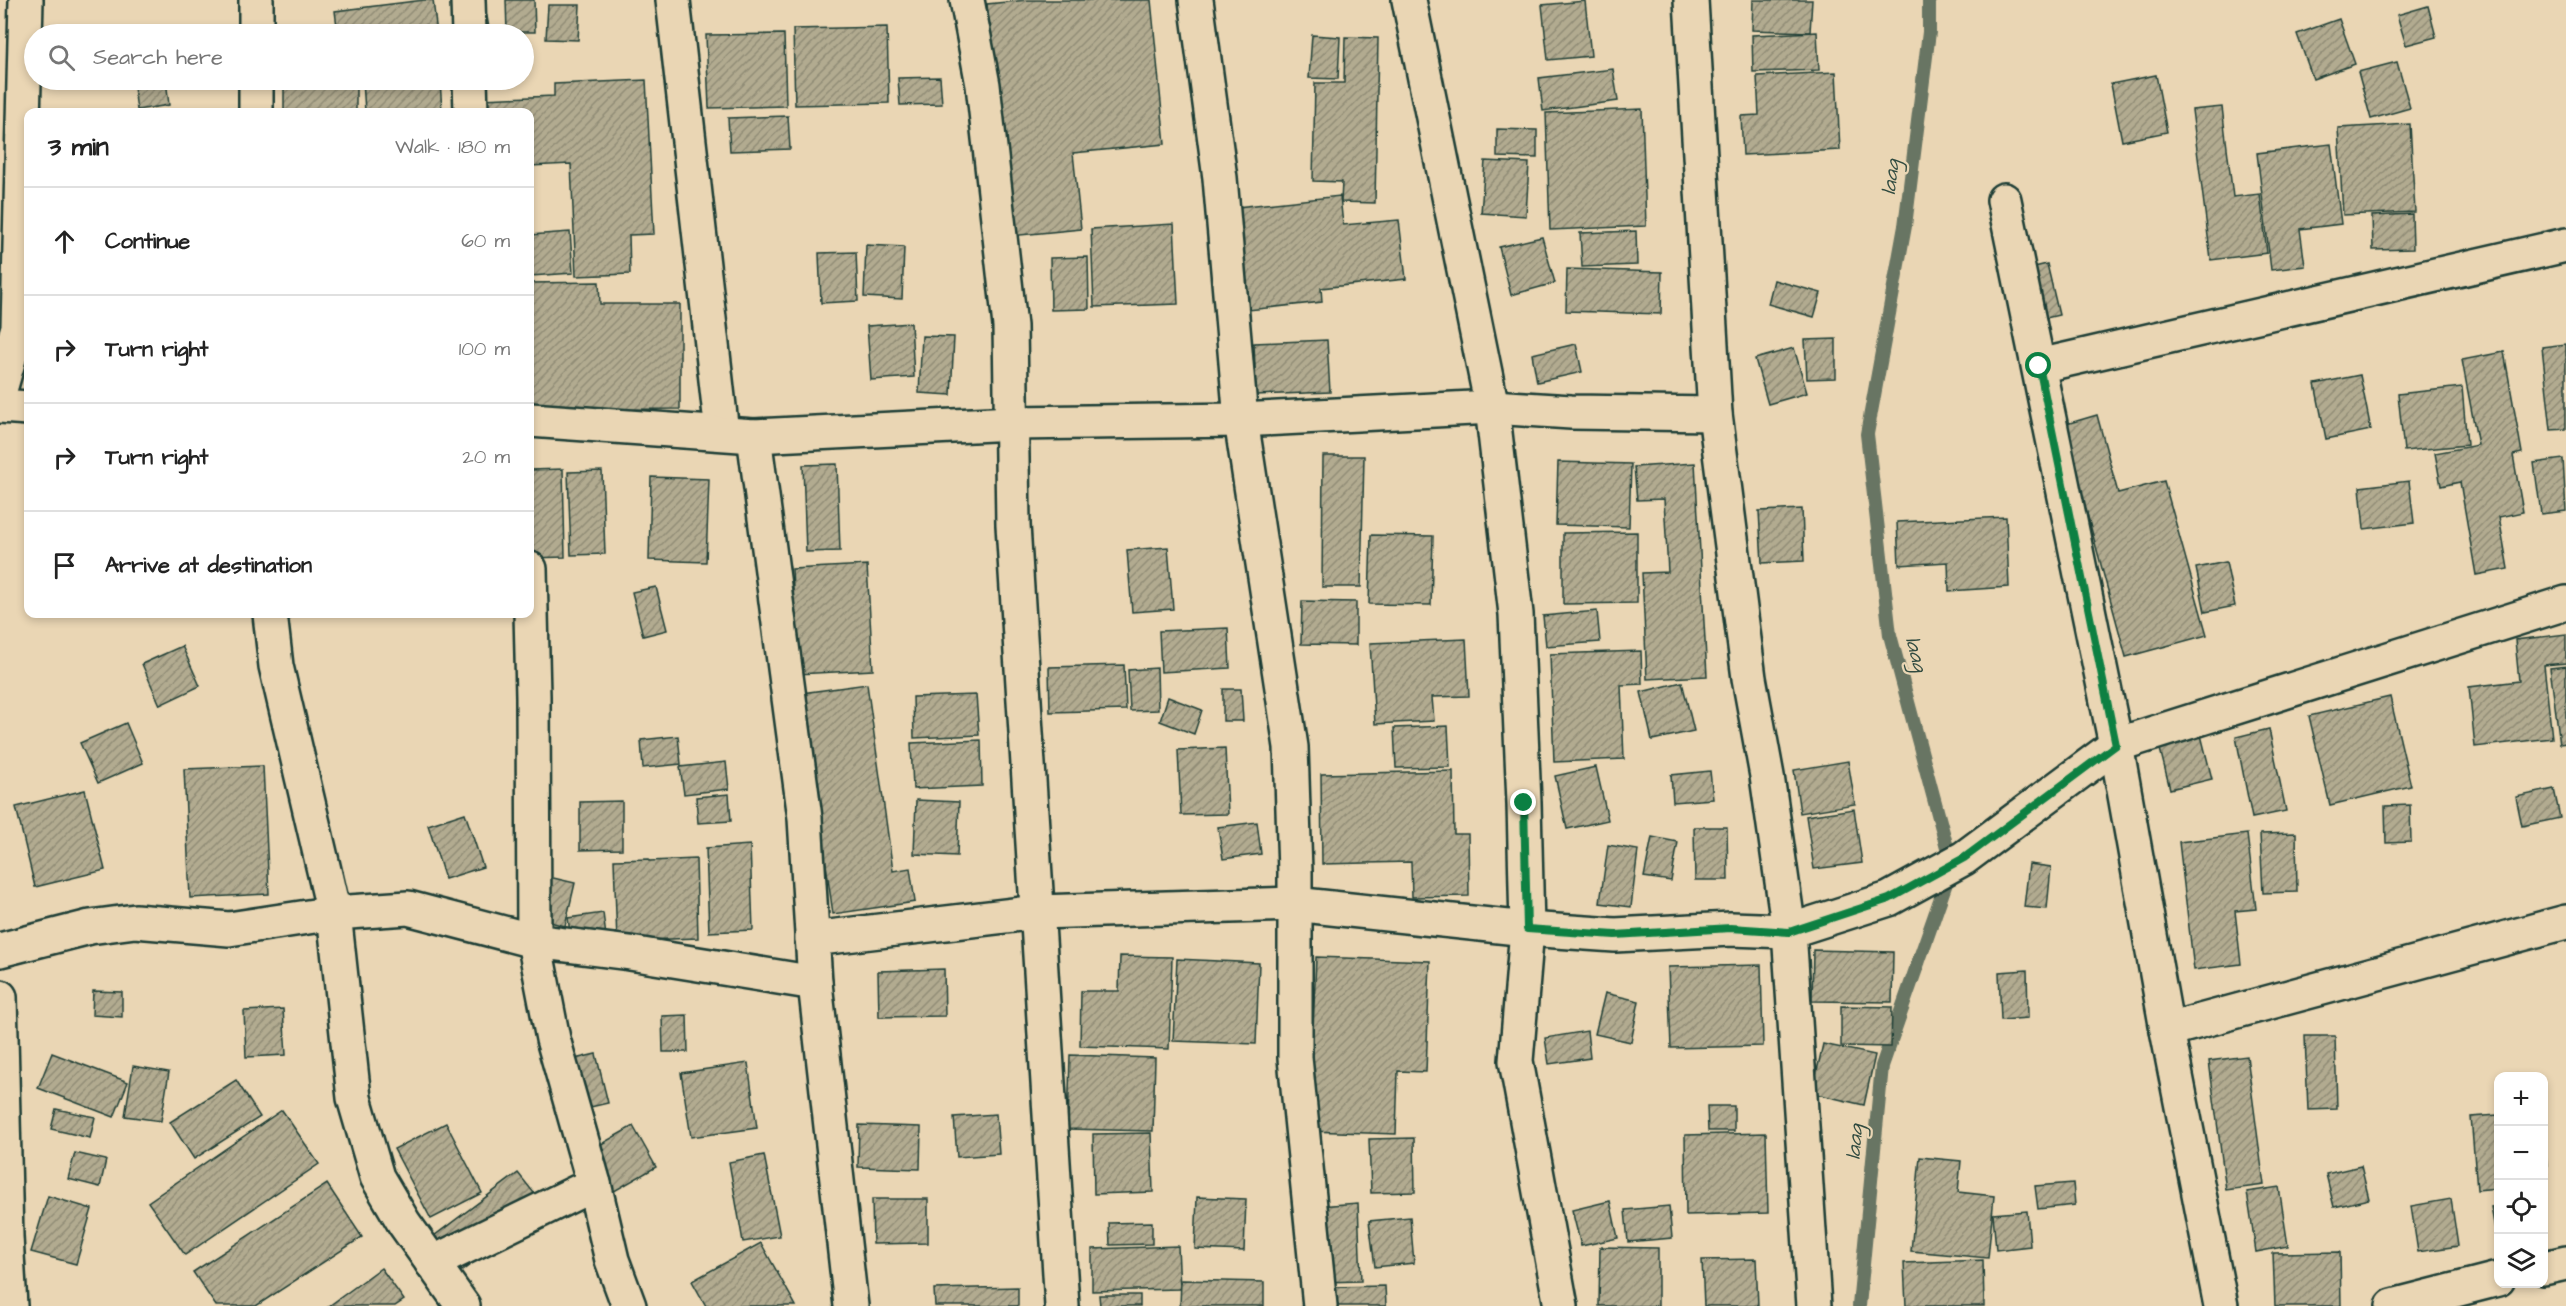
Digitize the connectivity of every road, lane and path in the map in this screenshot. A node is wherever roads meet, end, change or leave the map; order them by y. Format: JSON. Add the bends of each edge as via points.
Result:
{"nodes":[{"id":1,"x":27,"y":0,"type":"edge"},
{"id":2,"x":256,"y":0,"type":"edge"},
{"id":3,"x":468,"y":0,"type":"edge"},
{"id":4,"x":673,"y":0,"type":"edge"},
{"id":5,"x":968,"y":0,"type":"edge"},
{"id":6,"x":1196,"y":0,"type":"edge"},
{"id":7,"x":1409,"y":0,"type":"edge"},
{"id":8,"x":1691,"y":0,"type":"edge"},
{"id":9,"x":26,"y":24,"type":"edge"},
{"id":10,"x":256,"y":24,"type":"edge"},
{"id":11,"x":469,"y":24,"type":"edge"},
{"id":12,"x":25,"y":90,"type":"edge"},
{"id":13,"x":256,"y":90,"type":"edge"},
{"id":14,"x":470,"y":90,"type":"edge"},
{"id":15,"x":24,"y":108,"type":"edge"},
{"id":16,"x":256,"y":108,"type":"edge"},
{"id":17,"x":471,"y":108,"type":"edge"},
{"id":18,"x":24,"y":109,"type":"edge"},
{"id":19,"x":2004,"y":200,"type":"dead end"},
{"id":20,"x":2566,"y":245,"type":"edge"},
{"id":21,"x":2039,"y":366,"type":"junction"},
{"id":22,"x":0,"y":390,"type":"edge"},
{"id":23,"x":0,"y":406,"type":"edge"},
{"id":24,"x":1492,"y":407,"type":"junction"},
{"id":25,"x":24,"y":408,"type":"edge"},
{"id":26,"x":1715,"y":414,"type":"junction"},
{"id":27,"x":534,"y":420,"type":"edge"},
{"id":28,"x":1241,"y":420,"type":"junction"},
{"id":29,"x":1012,"y":423,"type":"junction"},
{"id":30,"x":738,"y":434,"type":"junction"},
{"id":31,"x":2566,"y":603,"type":"edge"},
{"id":32,"x":270,"y":618,"type":"edge"},
{"id":33,"x":531,"y":618,"type":"edge"},
{"id":34,"x":2116,"y":745,"type":"junction"},
{"id":35,"x":1294,"y":904,"type":"junction"},
{"id":36,"x":1038,"y":912,"type":"junction"},
{"id":37,"x":334,"y":913,"type":"junction"},
{"id":38,"x":2566,"y":922,"type":"edge"},
{"id":39,"x":1527,"y":929,"type":"junction"},
{"id":40,"x":1789,"y":932,"type":"junction"},
{"id":41,"x":812,"y":939,"type":"junction"},
{"id":42,"x":534,"y":941,"type":"junction"},
{"id":43,"x":0,"y":950,"type":"edge"},
{"id":44,"x":815,"y":983,"type":"junction"},
{"id":45,"x":0,"y":997,"type":"edge"},
{"id":46,"x":2167,"y":1030,"type":"junction"},
{"id":47,"x":594,"y":1184,"type":"junction"},
{"id":48,"x":432,"y":1263,"type":"junction"},
{"id":49,"x":2566,"y":1263,"type":"edge"},
{"id":50,"x":2548,"y":1267,"type":"edge"},
{"id":51,"x":2494,"y":1281,"type":"edge"},
{"id":52,"x":10,"y":1306,"type":"edge"},
{"id":53,"x":462,"y":1306,"type":"edge"},
{"id":54,"x":629,"y":1306,"type":"edge"},
{"id":55,"x":851,"y":1306,"type":"edge"},
{"id":56,"x":1062,"y":1306,"type":"edge"},
{"id":57,"x":1320,"y":1306,"type":"edge"},
{"id":58,"x":1561,"y":1306,"type":"edge"},
{"id":59,"x":1814,"y":1306,"type":"edge"},
{"id":60,"x":2221,"y":1306,"type":"edge"},
{"id":61,"x":2393,"y":1306,"type":"edge"}],
"edges":[{"from":1,"to":9,"type":"street"},
{"from":2,"to":10,"type":"street"},
{"from":3,"to":11,"type":"street"},
{"from":4,"to":30,"type":"street"},
{"from":5,"to":29,"type":"street","via":[[983,85],[1010,326]]},
{"from":6,"to":28,"type":"street","via":[[1220,178]]},
{"from":7,"to":24,"type":"street"},
{"from":8,"to":26,"type":"street"},
{"from":12,"to":15,"type":"street"},
{"from":13,"to":16,"type":"street"},
{"from":14,"to":17,"type":"street"},
{"from":18,"to":22,"type":"street","via":[[18,327]]},
{"from":19,"to":21,"type":"street"},
{"from":20,"to":21,"type":"street"},
{"from":21,"to":34,"type":"street"},
{"from":23,"to":25,"type":"street"},
{"from":24,"to":26,"type":"street"},
{"from":24,"to":28,"type":"street"},
{"from":24,"to":39,"type":"street","via":[[1516,614]]},
{"from":26,"to":40,"type":"street","via":[[1749,678]]},
{"from":27,"to":30,"type":"street"},
{"from":28,"to":29,"type":"street"},
{"from":28,"to":35,"type":"street","via":[[1291,747]]},
{"from":29,"to":30,"type":"street"},
{"from":29,"to":36,"type":"street","via":[[1013,525]]},
{"from":30,"to":41,"type":"street","via":[[805,818]]},
{"from":31,"to":34,"type":"street"},
{"from":32,"to":37,"type":"street","via":[[276,666]]},
{"from":33,"to":42,"type":"street"},
{"from":34,"to":40,"type":"street","via":[[1964,858],[1889,899]]},
{"from":34,"to":46,"type":"street"},
{"from":35,"to":36,"type":"street"},
{"from":35,"to":39,"type":"street"},
{"from":35,"to":57,"type":"street","via":[[1295,1058]]},
{"from":36,"to":41,"type":"street"},
{"from":36,"to":56,"type":"street"},
{"from":37,"to":42,"type":"street","via":[[408,908]]},
{"from":37,"to":43,"type":"street","via":[[230,928],[135,921],[90,927]]},
{"from":37,"to":48,"type":"street","via":[[354,1098],[377,1177]]},
{"from":38,"to":46,"type":"street"},
{"from":39,"to":40,"type":"street","via":[[1615,935],[1731,928]]},
{"from":39,"to":58,"type":"street","via":[[1516,1061]]},
{"from":40,"to":59,"type":"street"},
{"from":41,"to":44,"type":"street"},
{"from":42,"to":44,"type":"street"},
{"from":42,"to":47,"type":"street","via":[[553,1039]]},
{"from":44,"to":55,"type":"street"},
{"from":45,"to":52,"type":"street"},
{"from":46,"to":60,"type":"street"},
{"from":47,"to":48,"type":"street"},
{"from":47,"to":54,"type":"street","via":[[612,1260]]},
{"from":48,"to":53,"type":"street"},
{"from":49,"to":50,"type":"street"},
{"from":51,"to":61,"type":"street"}]}
